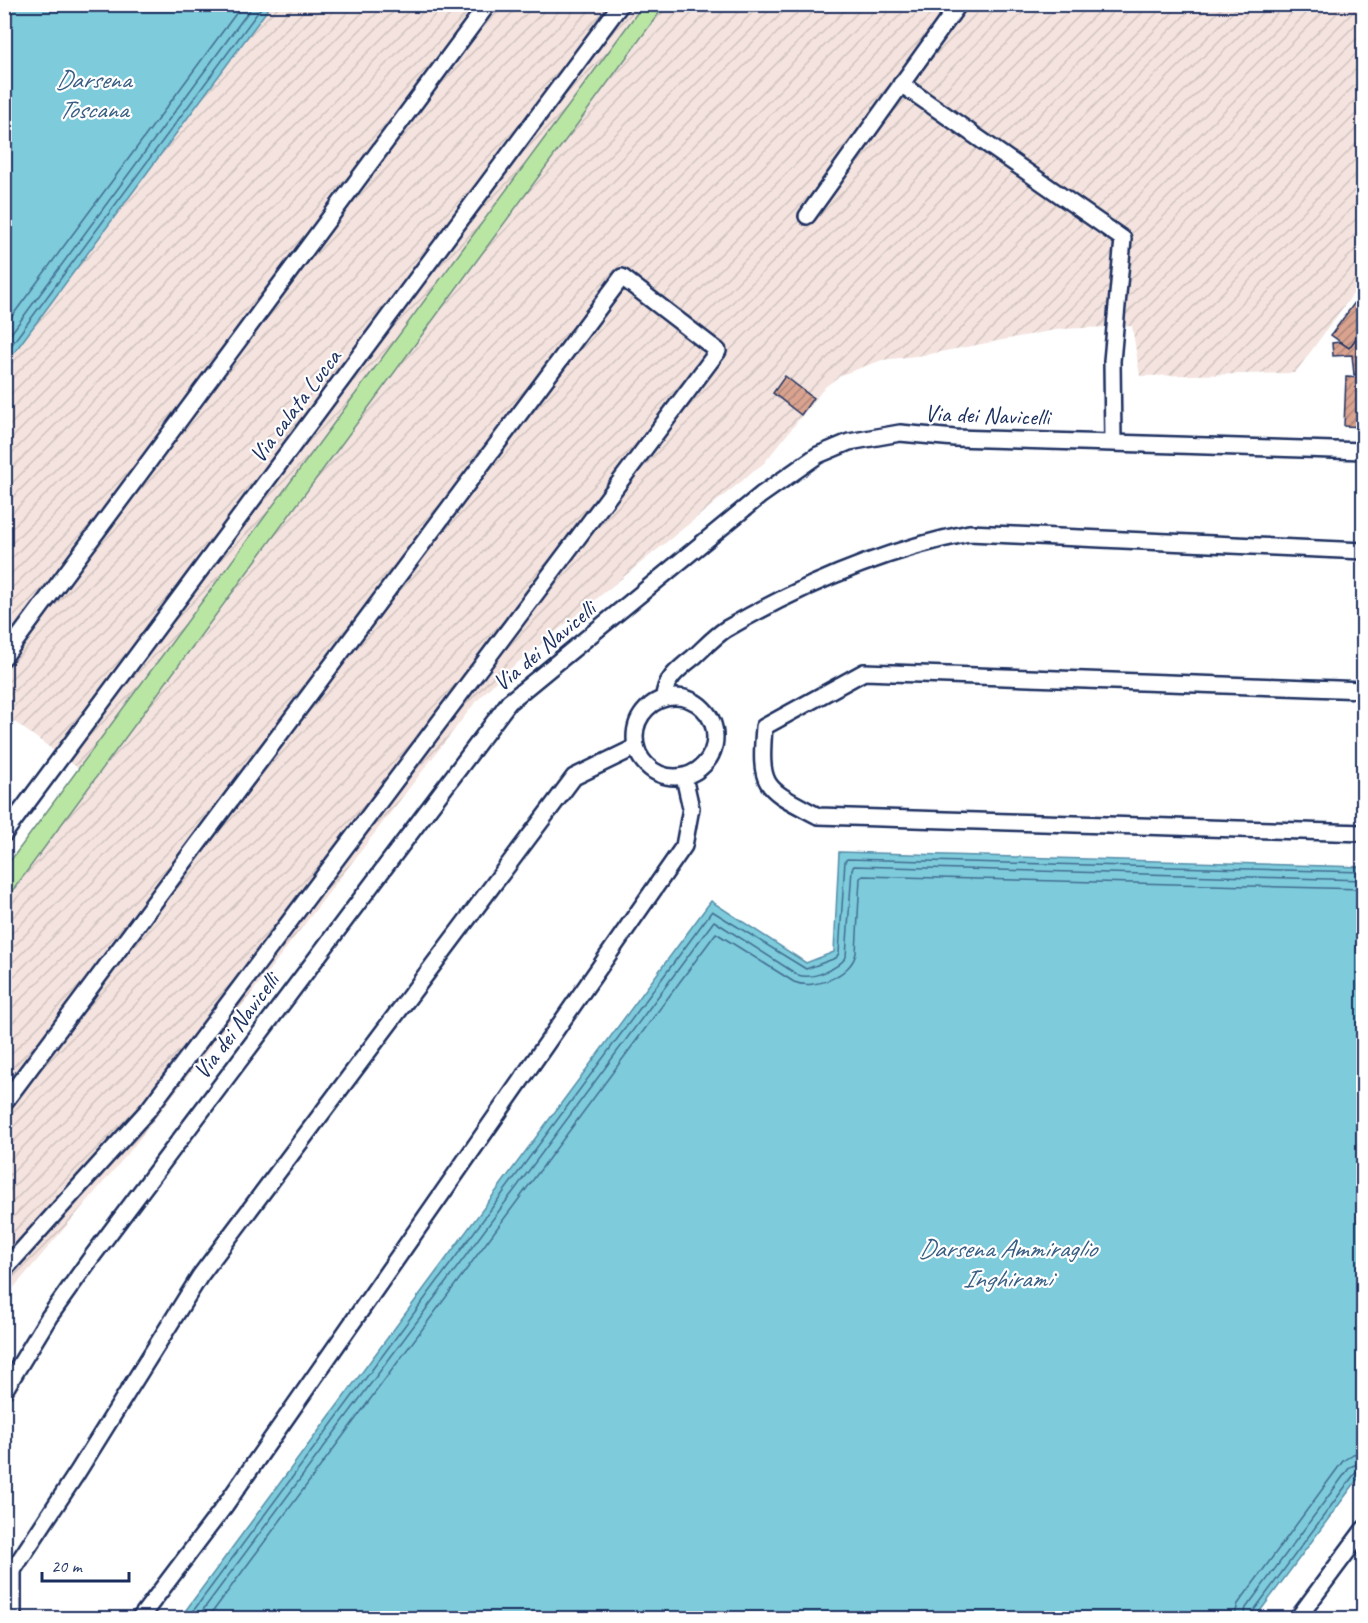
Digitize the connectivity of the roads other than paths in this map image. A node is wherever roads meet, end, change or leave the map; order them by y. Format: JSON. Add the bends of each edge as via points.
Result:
{"nodes":[{"id":1,"x":488,"y":4,"type":"edge"},
{"id":2,"x":621,"y":4,"type":"edge"},
{"id":3,"x":959,"y":4,"type":"edge"},
{"id":4,"x":901,"y":84,"type":"junction"},
{"id":5,"x":807,"y":216,"type":"dead end"},
{"id":6,"x":1113,"y":442,"type":"junction"},
{"id":7,"x":1364,"y":451,"type":"edge"},
{"id":8,"x":1364,"y":551,"type":"edge"},
{"id":9,"x":4,"y":657,"type":"edge"},
{"id":10,"x":1364,"y":690,"type":"edge"},
{"id":11,"x":664,"y":698,"type":"junction"},
{"id":12,"x":636,"y":747,"type":"junction"},
{"id":13,"x":684,"y":777,"type":"junction"},
{"id":14,"x":1364,"y":833,"type":"edge"},
{"id":15,"x":4,"y":834,"type":"edge"},
{"id":16,"x":4,"y":1103,"type":"edge"},
{"id":17,"x":4,"y":1270,"type":"edge"},
{"id":18,"x":4,"y":1391,"type":"edge"},
{"id":19,"x":1364,"y":1529,"type":"edge"},
{"id":20,"x":9,"y":1571,"type":"edge"},
{"id":21,"x":13,"y":1618,"type":"edge"},
{"id":22,"x":140,"y":1618,"type":"edge"},
{"id":23,"x":1298,"y":1618,"type":"edge"}],
"edges":[{"from":1,"to":9,"type":"lane"},
{"from":2,"to":15,"type":"lane","name":"Via calata Lucca"},
{"from":3,"to":4,"type":"lane"},
{"from":4,"to":5,"type":"lane"},
{"from":4,"to":6,"type":"lane","via":[[1123,239],[1112,361]]},
{"from":6,"to":7,"type":"lane","name":"Via dei Navicelli"},
{"from":6,"to":18,"type":"lane","name":"Via dei Navicelli","via":[[900,433],[849,442],[818,455],[761,495],[509,702],[91,1258]]},
{"from":8,"to":11,"type":"lane","via":[[969,533],[830,577],[724,630],[677,670],[664,687]]},
{"from":10,"to":14,"type":"lane","via":[[864,672],[764,727],[762,771],[773,792],[818,816]]},
{"from":11,"to":12,"type":"lane","via":[[640,717],[634,737]]},
{"from":11,"to":13,"type":"lane","via":[[687,698],[697,703],[712,720],[715,731],[716,741],[709,760]]},
{"from":12,"to":13,"type":"lane","via":[[654,772]]},
{"from":12,"to":20,"type":"lane","via":[[574,777],[200,1276],[77,1473]]},
{"from":13,"to":22,"type":"lane","via":[[691,808],[684,846],[224,1507]]},
{"from":16,"to":17,"type":"lane","via":[[622,277],[718,351],[148,1110]]},
{"from":19,"to":23,"type":"lane"},
{"from":20,"to":21,"type":"lane"}]}
